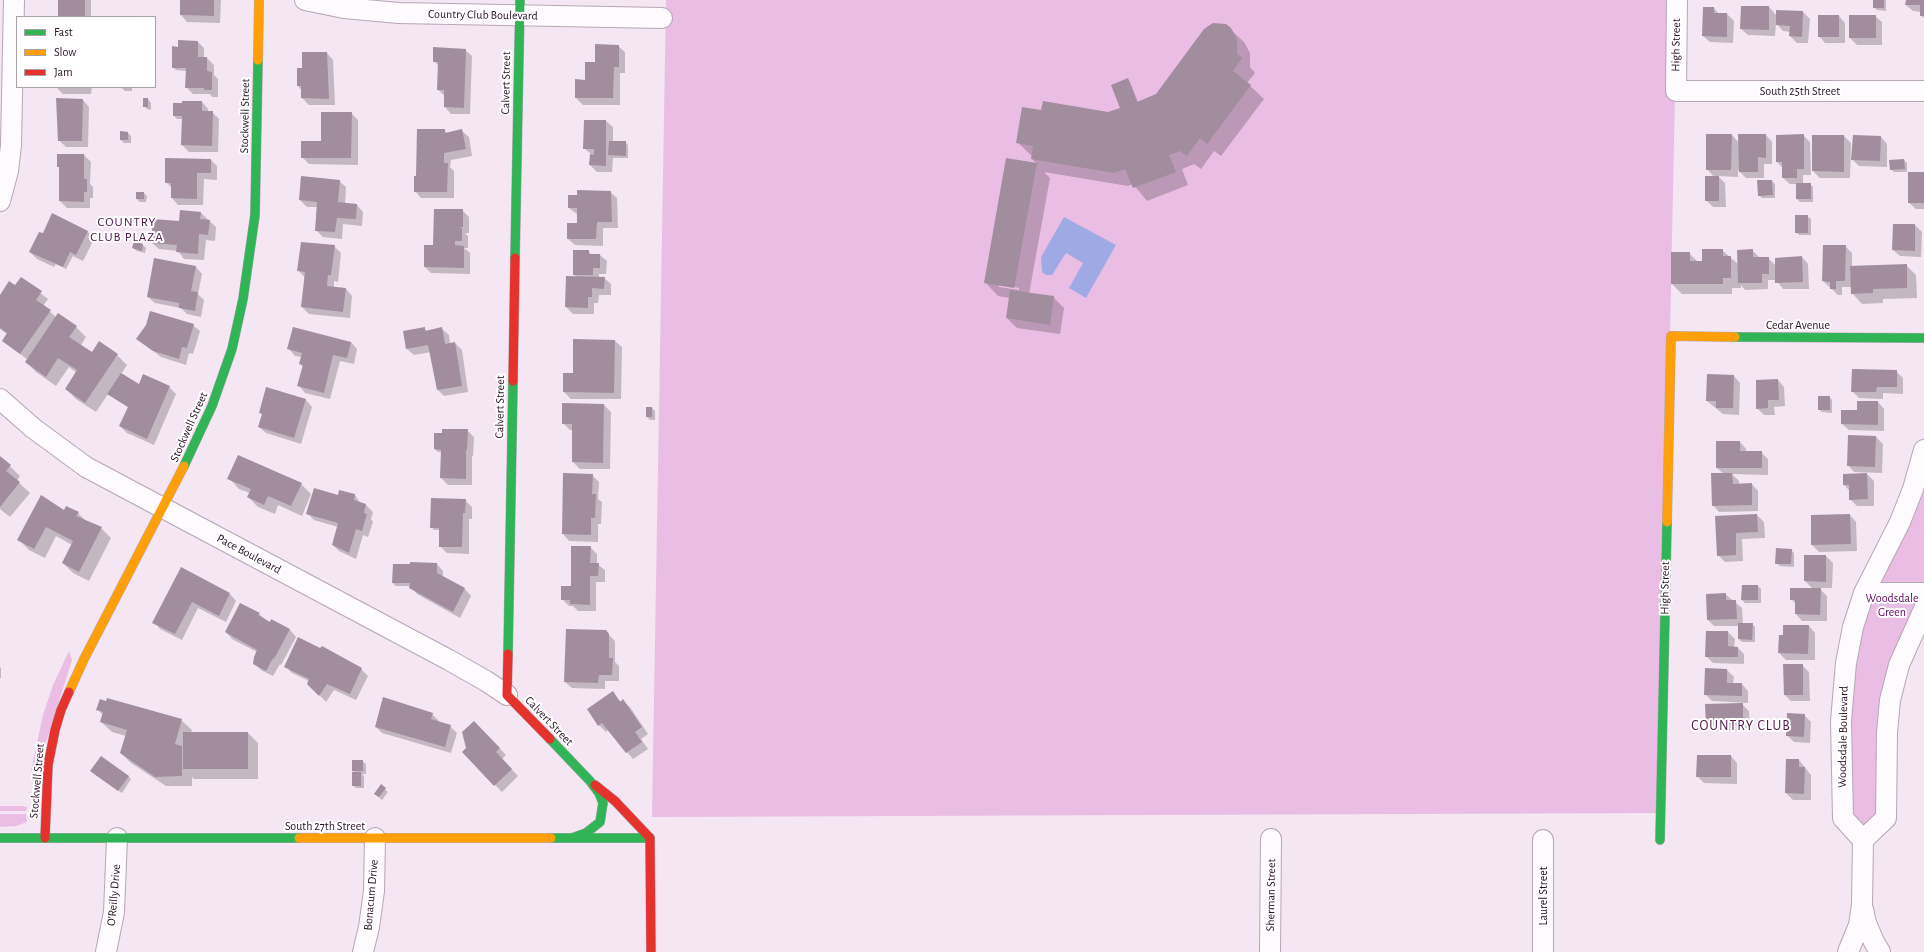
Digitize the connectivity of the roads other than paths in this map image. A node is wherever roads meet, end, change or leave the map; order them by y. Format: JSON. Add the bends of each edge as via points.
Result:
{"nodes":[{"id":1,"x":14,"y":0,"type":"edge"},
{"id":2,"x":259,"y":0,"type":"edge"},
{"id":3,"x":305,"y":0,"type":"edge"},
{"id":4,"x":1677,"y":0,"type":"edge"},
{"id":5,"x":520,"y":8,"type":"edge"},
{"id":6,"x":662,"y":18,"type":"dead end"},
{"id":7,"x":1676,"y":91,"type":"joint"},
{"id":8,"x":1924,"y":91,"type":"edge"},
{"id":9,"x":0,"y":201,"type":"edge"},
{"id":10,"x":1671,"y":336,"type":"joint"},
{"id":11,"x":1924,"y":338,"type":"edge"},
{"id":12,"x":0,"y":399,"type":"edge"},
{"id":13,"x":1924,"y":450,"type":"edge"},
{"id":14,"x":162,"y":509,"type":"junction"},
{"id":15,"x":1924,"y":593,"type":"edge"},
{"id":16,"x":1864,"y":594,"type":"junction"},
{"id":17,"x":1924,"y":609,"type":"edge"},
{"id":18,"x":507,"y":695,"type":"junction"},
{"id":19,"x":590,"y":781,"type":"junction"},
{"id":20,"x":0,"y":838,"type":"edge"},
{"id":21,"x":45,"y":838,"type":"junction"},
{"id":22,"x":117,"y":838,"type":"junction"},
{"id":23,"x":375,"y":838,"type":"junction"},
{"id":24,"x":572,"y":838,"type":"junction"},
{"id":25,"x":650,"y":838,"type":"junction"},
{"id":26,"x":1271,"y":839,"type":"dead end"},
{"id":27,"x":1543,"y":840,"type":"dead end"},
{"id":28,"x":1660,"y":840,"type":"dead end"},
{"id":29,"x":1863,"y":840,"type":"junction"},
{"id":30,"x":1862,"y":905,"type":"junction"},
{"id":31,"x":106,"y":952,"type":"edge"},
{"id":32,"x":363,"y":952,"type":"edge"},
{"id":33,"x":651,"y":952,"type":"edge"},
{"id":34,"x":1270,"y":952,"type":"edge"},
{"id":35,"x":1542,"y":952,"type":"edge"},
{"id":36,"x":1848,"y":952,"type":"edge"},
{"id":37,"x":1880,"y":952,"type":"edge"}],
"edges":[{"from":1,"to":9,"type":"street","via":[[11,145],[8,171]]},
{"from":2,"to":14,"type":"street","name":"Stockwell Street","via":[[254,215],[243,299],[232,349],[214,400],[191,453]]},
{"from":3,"to":5,"type":"street","name":"Country Club Boulevard","via":[[380,12]]},
{"from":4,"to":7,"type":"street","name":"High Street"},
{"from":5,"to":6,"type":"street","name":"Country Club Boulevard"},
{"from":5,"to":18,"type":"street","name":"Calvert Street"},
{"from":7,"to":8,"type":"street","name":"South 25th Street"},
{"from":10,"to":11,"type":"street","name":"Cedar Avenue"},
{"from":10,"to":28,"type":"street","name":"High Street"},
{"from":12,"to":14,"type":"street","name":"Pace Boulevard","via":[[33,428],[86,467]]},
{"from":13,"to":16,"type":"street","name":"Woodsdale Boulevard","via":[[1914,489]]},
{"from":14,"to":18,"type":"street","name":"Pace Boulevard","via":[[449,660]]},
{"from":14,"to":21,"type":"street","name":"Stockwell Street","via":[[78,671],[61,710],[48,765]]},
{"from":15,"to":16,"type":"street"},
{"from":16,"to":29,"type":"street","name":"Woodsdale Boulevard","via":[[1853,626],[1846,663],[1841,721],[1843,818]]},
{"from":17,"to":29,"type":"street","via":[[1899,665],[1890,700],[1886,818]]},
{"from":18,"to":19,"type":"street","name":"Calvert Street"},
{"from":19,"to":24,"type":"street","name":"Calvert Street","via":[[603,804],[600,822],[594,828]]},
{"from":19,"to":25,"type":"street","name":"Calvert Street","via":[[615,801]]},
{"from":20,"to":21,"type":"street","name":"South 27th Street"},
{"from":21,"to":22,"type":"street","name":"South 27th Street"},
{"from":22,"to":23,"type":"street","name":"South 27th Street"},
{"from":22,"to":31,"type":"street","name":"O'Reilly Drive","via":[[116,897]]},
{"from":23,"to":24,"type":"street","name":"South 27th Street"},
{"from":23,"to":32,"type":"street","name":"Bonacum Drive","via":[[374,891]]},
{"from":24,"to":25,"type":"street","name":"South 27th Street"},
{"from":25,"to":33,"type":"street"},
{"from":26,"to":34,"type":"street","name":"Sherman Street"},
{"from":27,"to":35,"type":"street","name":"Laurel Street"},
{"from":29,"to":30,"type":"street"},
{"from":30,"to":36,"type":"street","via":[[1859,925]]},
{"from":30,"to":37,"type":"street","via":[[1866,923]]}]}
